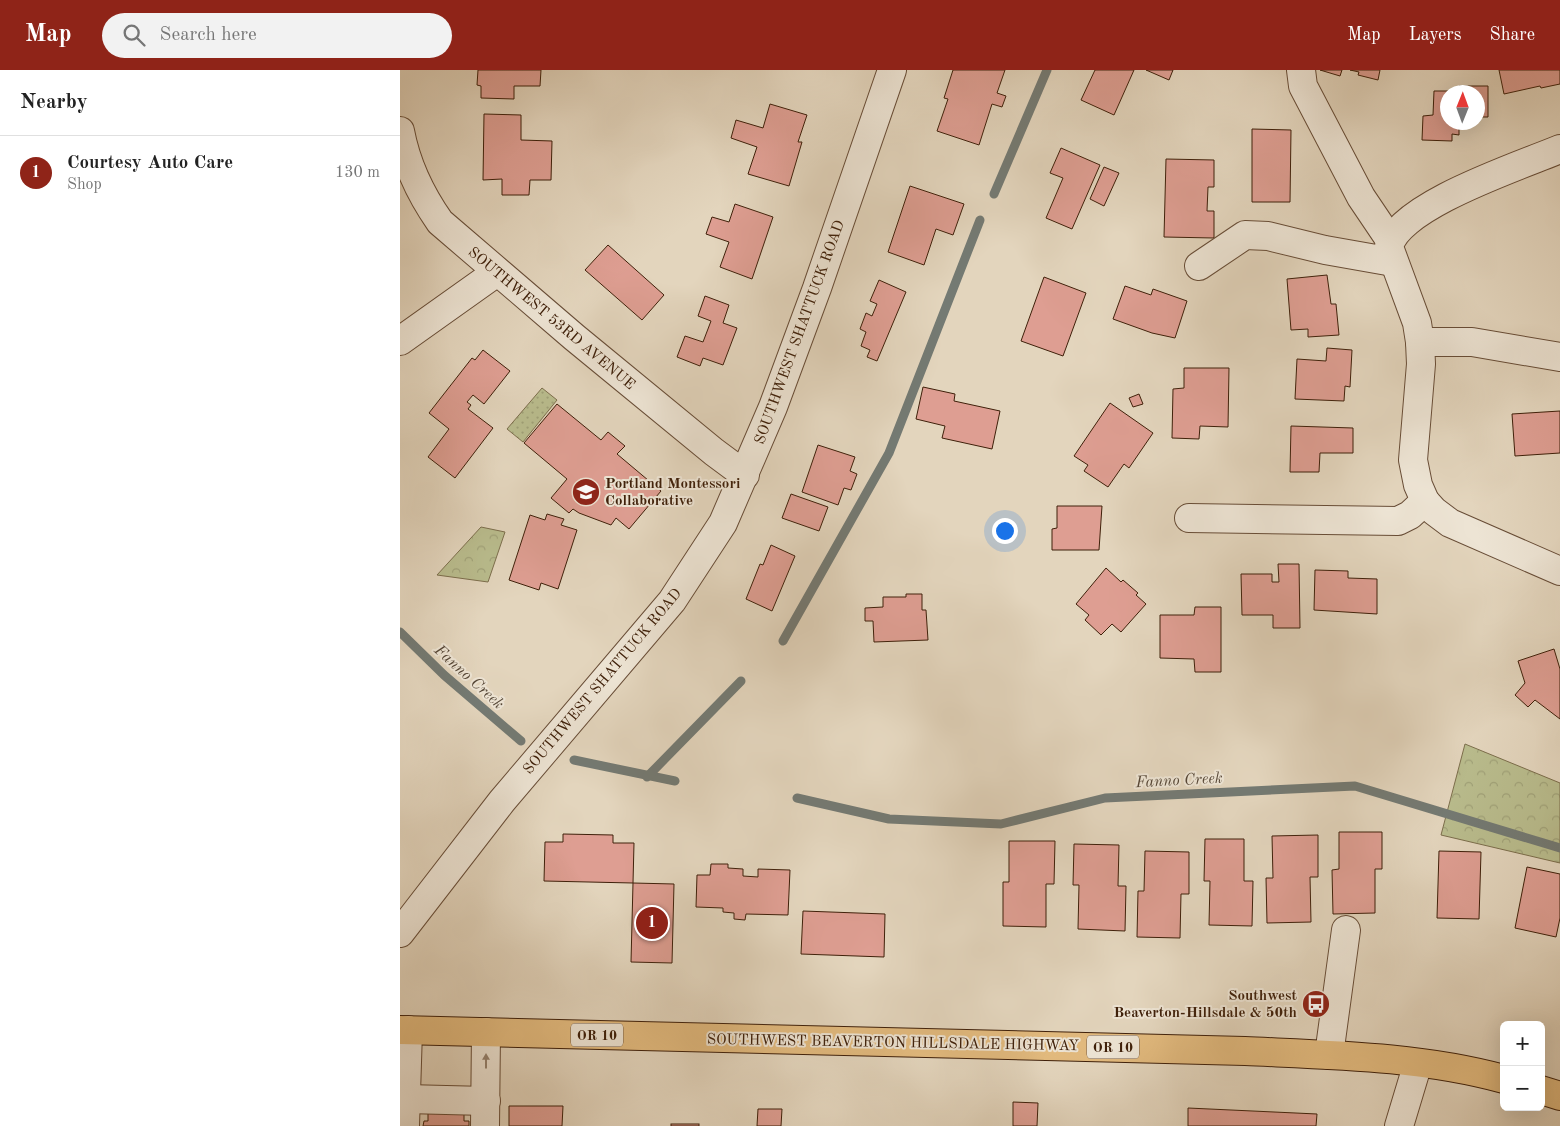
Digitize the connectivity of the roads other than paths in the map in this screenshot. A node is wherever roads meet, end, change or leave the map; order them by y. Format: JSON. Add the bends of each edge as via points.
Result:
{"nodes":[{"id":1,"x":892,"y":70,"type":"edge"},
{"id":2,"x":1301,"y":70,"type":"edge"},
{"id":3,"x":400,"y":131,"type":"edge"},
{"id":4,"x":1560,"y":149,"type":"edge"},
{"id":5,"x":1392,"y":251,"type":"junction"},
{"id":6,"x":1199,"y":266,"type":"dead end"},
{"id":7,"x":497,"y":272,"type":"junction"},
{"id":8,"x":400,"y":341,"type":"edge"},
{"id":9,"x":1420,"y":342,"type":"junction"},
{"id":10,"x":1560,"y":357,"type":"edge"},
{"id":11,"x":746,"y":475,"type":"junction"},
{"id":12,"x":1425,"y":501,"type":"junction"},
{"id":13,"x":1189,"y":518,"type":"dead end"},
{"id":14,"x":1560,"y":571,"type":"edge"},
{"id":15,"x":1346,"y":930,"type":"dead end"},
{"id":16,"x":400,"y":933,"type":"edge"},
{"id":17,"x":404,"y":1030,"type":"edge"},
{"id":18,"x":486,"y":1032,"type":"junction"},
{"id":19,"x":1330,"y":1055,"type":"junction"},
{"id":20,"x":1418,"y":1063,"type":"junction"},
{"id":21,"x":1500,"y":1078,"type":"edge"},
{"id":22,"x":1545,"y":1091,"type":"edge"},
{"id":23,"x":1560,"y":1096,"type":"edge"},
{"id":24,"x":406,"y":1099,"type":"junction"},
{"id":25,"x":486,"y":1113,"type":"edge"},
{"id":26,"x":405,"y":1126,"type":"edge"},
{"id":27,"x":1399,"y":1126,"type":"edge"}],
"edges":[{"from":1,"to":11,"type":"street","name":"SOUTHWEST SHATTUCK ROAD","via":[[818,288]]},
{"from":2,"to":5,"type":"street","via":[[1303,86]]},
{"from":3,"to":7,"type":"street","name":"SOUTHWEST 53RD AVENUE","via":[[411,169],[429,207],[440,222]]},
{"from":4,"to":5,"type":"street","via":[[1451,194],[1413,217],[1392,236]]},
{"from":5,"to":6,"type":"street","via":[[1326,250],[1268,236],[1245,235]]},
{"from":5,"to":9,"type":"street","via":[[1415,317]]},
{"from":7,"to":8,"type":"street"},
{"from":7,"to":11,"type":"street","name":"SOUTHWEST 53RD AVENUE"},
{"from":9,"to":10,"type":"street","via":[[1472,342]]},
{"from":9,"to":12,"type":"street","via":[[1412,460]]},
{"from":11,"to":16,"type":"street","name":"SOUTHWEST SHATTUCK ROAD","via":[[723,523],[672,601],[502,801]]},
{"from":12,"to":13,"type":"street","via":[[1398,521]]},
{"from":12,"to":14,"type":"street","via":[[1450,523]]},
{"from":15,"to":19,"type":"street"},
{"from":17,"to":18,"type":"main road","name":"SOUTHWEST BEAVERTON HILLSDALE HIGHWAY","number":"OR 10"},
{"from":17,"to":24,"type":"street"},
{"from":18,"to":19,"type":"main road","name":"SOUTHWEST BEAVERTON HILLSDALE HIGHWAY","number":"OR 10","via":[[982,1043]]},
{"from":25,"to":18,"type":"street","one_way":true},
{"from":19,"to":20,"type":"main road","name":"SOUTHWEST BEAVERTON HILLSDALE HIGHWAY","number":"OR 10"},
{"from":20,"to":21,"type":"main road","name":"SOUTHWEST BEAVERTON HILLSDALE HIGHWAY","number":"OR 10"},
{"from":20,"to":27,"type":"street"},
{"from":22,"to":23,"type":"main road"},
{"from":24,"to":25,"type":"street"},
{"from":24,"to":26,"type":"street"}]}
